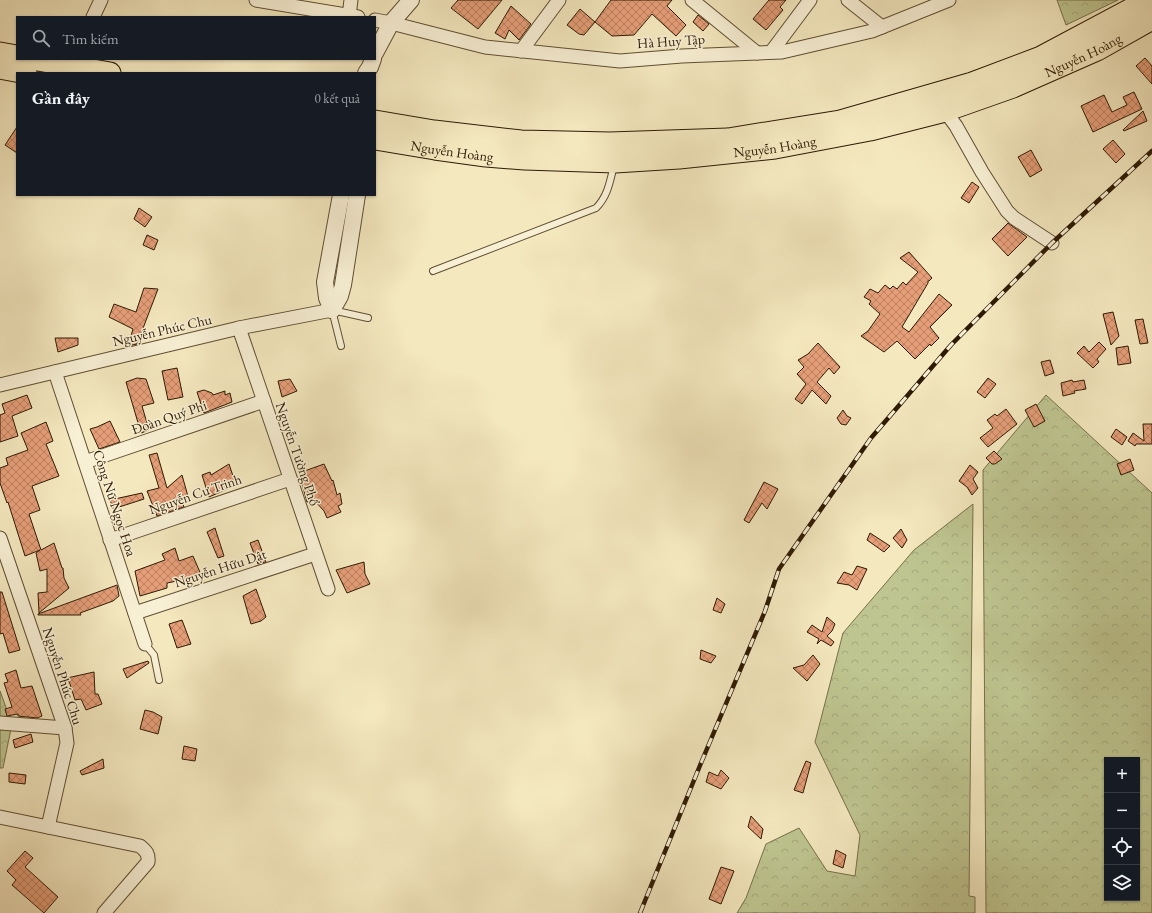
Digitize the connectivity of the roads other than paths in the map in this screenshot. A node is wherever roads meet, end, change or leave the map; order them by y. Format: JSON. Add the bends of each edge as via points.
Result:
{"nodes":[{"id":1,"x":101,"y":0,"type":"edge"},
{"id":2,"x":256,"y":0,"type":"edge"},
{"id":3,"x":351,"y":0,"type":"edge"},
{"id":4,"x":411,"y":0,"type":"edge"},
{"id":5,"x":559,"y":0,"type":"edge"},
{"id":6,"x":692,"y":0,"type":"edge"},
{"id":7,"x":810,"y":0,"type":"edge"},
{"id":8,"x":848,"y":0,"type":"edge"},
{"id":9,"x":949,"y":0,"type":"edge"},
{"id":10,"x":1148,"y":0,"type":"edge"},
{"id":11,"x":93,"y":16,"type":"edge"},
{"id":12,"x":353,"y":16,"type":"edge"},
{"id":13,"x":1152,"y":19,"type":"edge"},
{"id":14,"x":376,"y":20,"type":"edge"},
{"id":15,"x":391,"y":23,"type":"junction"},
{"id":16,"x":882,"y":27,"type":"junction"},
{"id":17,"x":521,"y":50,"type":"junction"},
{"id":18,"x":772,"y":51,"type":"junction"},
{"id":19,"x":0,"y":53,"type":"edge"},
{"id":20,"x":757,"y":53,"type":"junction"},
{"id":21,"x":376,"y":54,"type":"edge"},
{"id":22,"x":16,"y":56,"type":"edge"},
{"id":23,"x":42,"y":60,"type":"edge"},
{"id":24,"x":74,"y":63,"type":"edge"},
{"id":25,"x":0,"y":68,"type":"edge"},
{"id":26,"x":21,"y":72,"type":"edge"},
{"id":27,"x":106,"y":72,"type":"edge"},
{"id":28,"x":945,"y":111,"type":"junction"},
{"id":29,"x":376,"y":121,"type":"edge"},
{"id":30,"x":376,"y":139,"type":"edge"},
{"id":31,"x":435,"y":140,"type":"junction"},
{"id":32,"x":615,"y":162,"type":"junction"},
{"id":33,"x":341,"y":196,"type":"edge"},
{"id":34,"x":357,"y":196,"type":"edge"},
{"id":35,"x":1052,"y":243,"type":"dead end"},
{"id":36,"x":433,"y":271,"type":"dead end"},
{"id":37,"x":332,"y":310,"type":"junction"},
{"id":38,"x":368,"y":318,"type":"dead end"},
{"id":39,"x":239,"y":328,"type":"junction"},
{"id":40,"x":341,"y":346,"type":"dead end"},
{"id":41,"x":55,"y":372,"type":"junction"},
{"id":42,"x":0,"y":385,"type":"edge"},
{"id":43,"x":264,"y":402,"type":"junction"},
{"id":44,"x":84,"y":462,"type":"junction"},
{"id":45,"x":290,"y":479,"type":"junction"},
{"id":46,"x":0,"y":538,"type":"edge"},
{"id":47,"x":110,"y":540,"type":"junction"},
{"id":48,"x":315,"y":554,"type":"junction"},
{"id":49,"x":328,"y":589,"type":"dead end"},
{"id":50,"x":135,"y":614,"type":"junction"},
{"id":51,"x":145,"y":644,"type":"joint"},
{"id":52,"x":159,"y":680,"type":"dead end"},
{"id":53,"x":0,"y":723,"type":"edge"},
{"id":54,"x":65,"y":728,"type":"junction"},
{"id":55,"x":0,"y":817,"type":"edge"},
{"id":56,"x":48,"y":827,"type":"junction"},
{"id":57,"x":104,"y":913,"type":"edge"}],
"edges":[{"from":1,"to":11,"type":"street"},
{"from":2,"to":12,"type":"street"},
{"from":3,"to":12,"type":"street"},
{"from":4,"to":15,"type":"street"},
{"from":5,"to":17,"type":"street"},
{"from":6,"to":20,"type":"street"},
{"from":7,"to":18,"type":"street"},
{"from":8,"to":16,"type":"street"},
{"from":9,"to":16,"type":"street","name":"Hà Huy Tập"},
{"from":10,"to":31,"type":"highway","name":"Nguyễn Hoàng","via":[[1041,58],[972,83],[840,121],[728,139],[610,143]]},
{"from":13,"to":28,"type":"highway","name":"Nguyễn Hoàng","via":[[1097,50],[1020,84]]},
{"from":14,"to":15,"type":"street","name":"Hà Huy Tập"},
{"from":15,"to":17,"type":"street","name":"Hà Huy Tập","via":[[485,47]]},
{"from":15,"to":21,"type":"street"},
{"from":16,"to":18,"type":"street","name":"Hà Huy Tập","via":[[790,50]]},
{"from":17,"to":20,"type":"street","name":"Hà Huy Tập","via":[[620,61]]},
{"from":18,"to":20,"type":"street","name":"Hà Huy Tập"},
{"from":19,"to":22,"type":"highway"},
{"from":23,"to":24,"type":"highway"},
{"from":24,"to":27,"type":"highway"},
{"from":25,"to":26,"type":"highway"},
{"from":28,"to":32,"type":"highway","name":"Nguyễn Hoàng","via":[[870,130],[775,148]]},
{"from":28,"to":35,"type":"street","via":[[1007,211]]},
{"from":29,"to":31,"type":"highway","name":"Nguyễn Hoàng"},
{"from":30,"to":31,"type":"highway","name":"Nguyễn Hoàng"},
{"from":31,"to":32,"type":"highway","name":"Nguyễn Hoàng","via":[[486,156]]},
{"from":32,"to":36,"type":"lane","via":[[608,192],[596,208]]},
{"from":33,"to":37,"type":"street","via":[[325,282]]},
{"from":34,"to":37,"type":"street","via":[[343,285]]},
{"from":37,"to":38,"type":"lane"},
{"from":37,"to":39,"type":"street","name":"Nguyễn Phúc Chu"},
{"from":37,"to":40,"type":"lane"},
{"from":39,"to":41,"type":"street","name":"Nguyễn Phúc Chu"},
{"from":39,"to":43,"type":"street","name":"Nguyễn Tường Phổ"},
{"from":41,"to":42,"type":"street","name":"Nguyễn Phúc Chu"},
{"from":41,"to":44,"type":"street","name":"Công Nữ Ngọc Hoa"},
{"from":43,"to":44,"type":"street","name":"Đoàn Quý Phi"},
{"from":43,"to":45,"type":"street","name":"Nguyễn Tường Phổ"},
{"from":44,"to":47,"type":"street","name":"Công Nữ Ngọc Hoa"},
{"from":45,"to":47,"type":"street","name":"Nguyễn Cư Trinh"},
{"from":45,"to":48,"type":"street","name":"Nguyễn Tường Phổ"},
{"from":46,"to":54,"type":"street","name":"Nguyễn Phúc Chu"},
{"from":47,"to":50,"type":"street","name":"Công Nữ Ngọc Hoa"},
{"from":48,"to":49,"type":"street","name":"Nguyễn Tường Phổ"},
{"from":48,"to":50,"type":"street","name":"Nguyễn Hữu Dật"},
{"from":50,"to":51,"type":"street","name":"Công Nữ Ngọc Hoa"},
{"from":51,"to":52,"type":"lane","via":[[154,655]]},
{"from":53,"to":54,"type":"street"},
{"from":54,"to":56,"type":"street","name":"Nguyễn Phúc Chu","via":[[67,743]]},
{"from":55,"to":56,"type":"street"},
{"from":56,"to":57,"type":"street","via":[[140,846],[146,850],[148,862]]}]}
